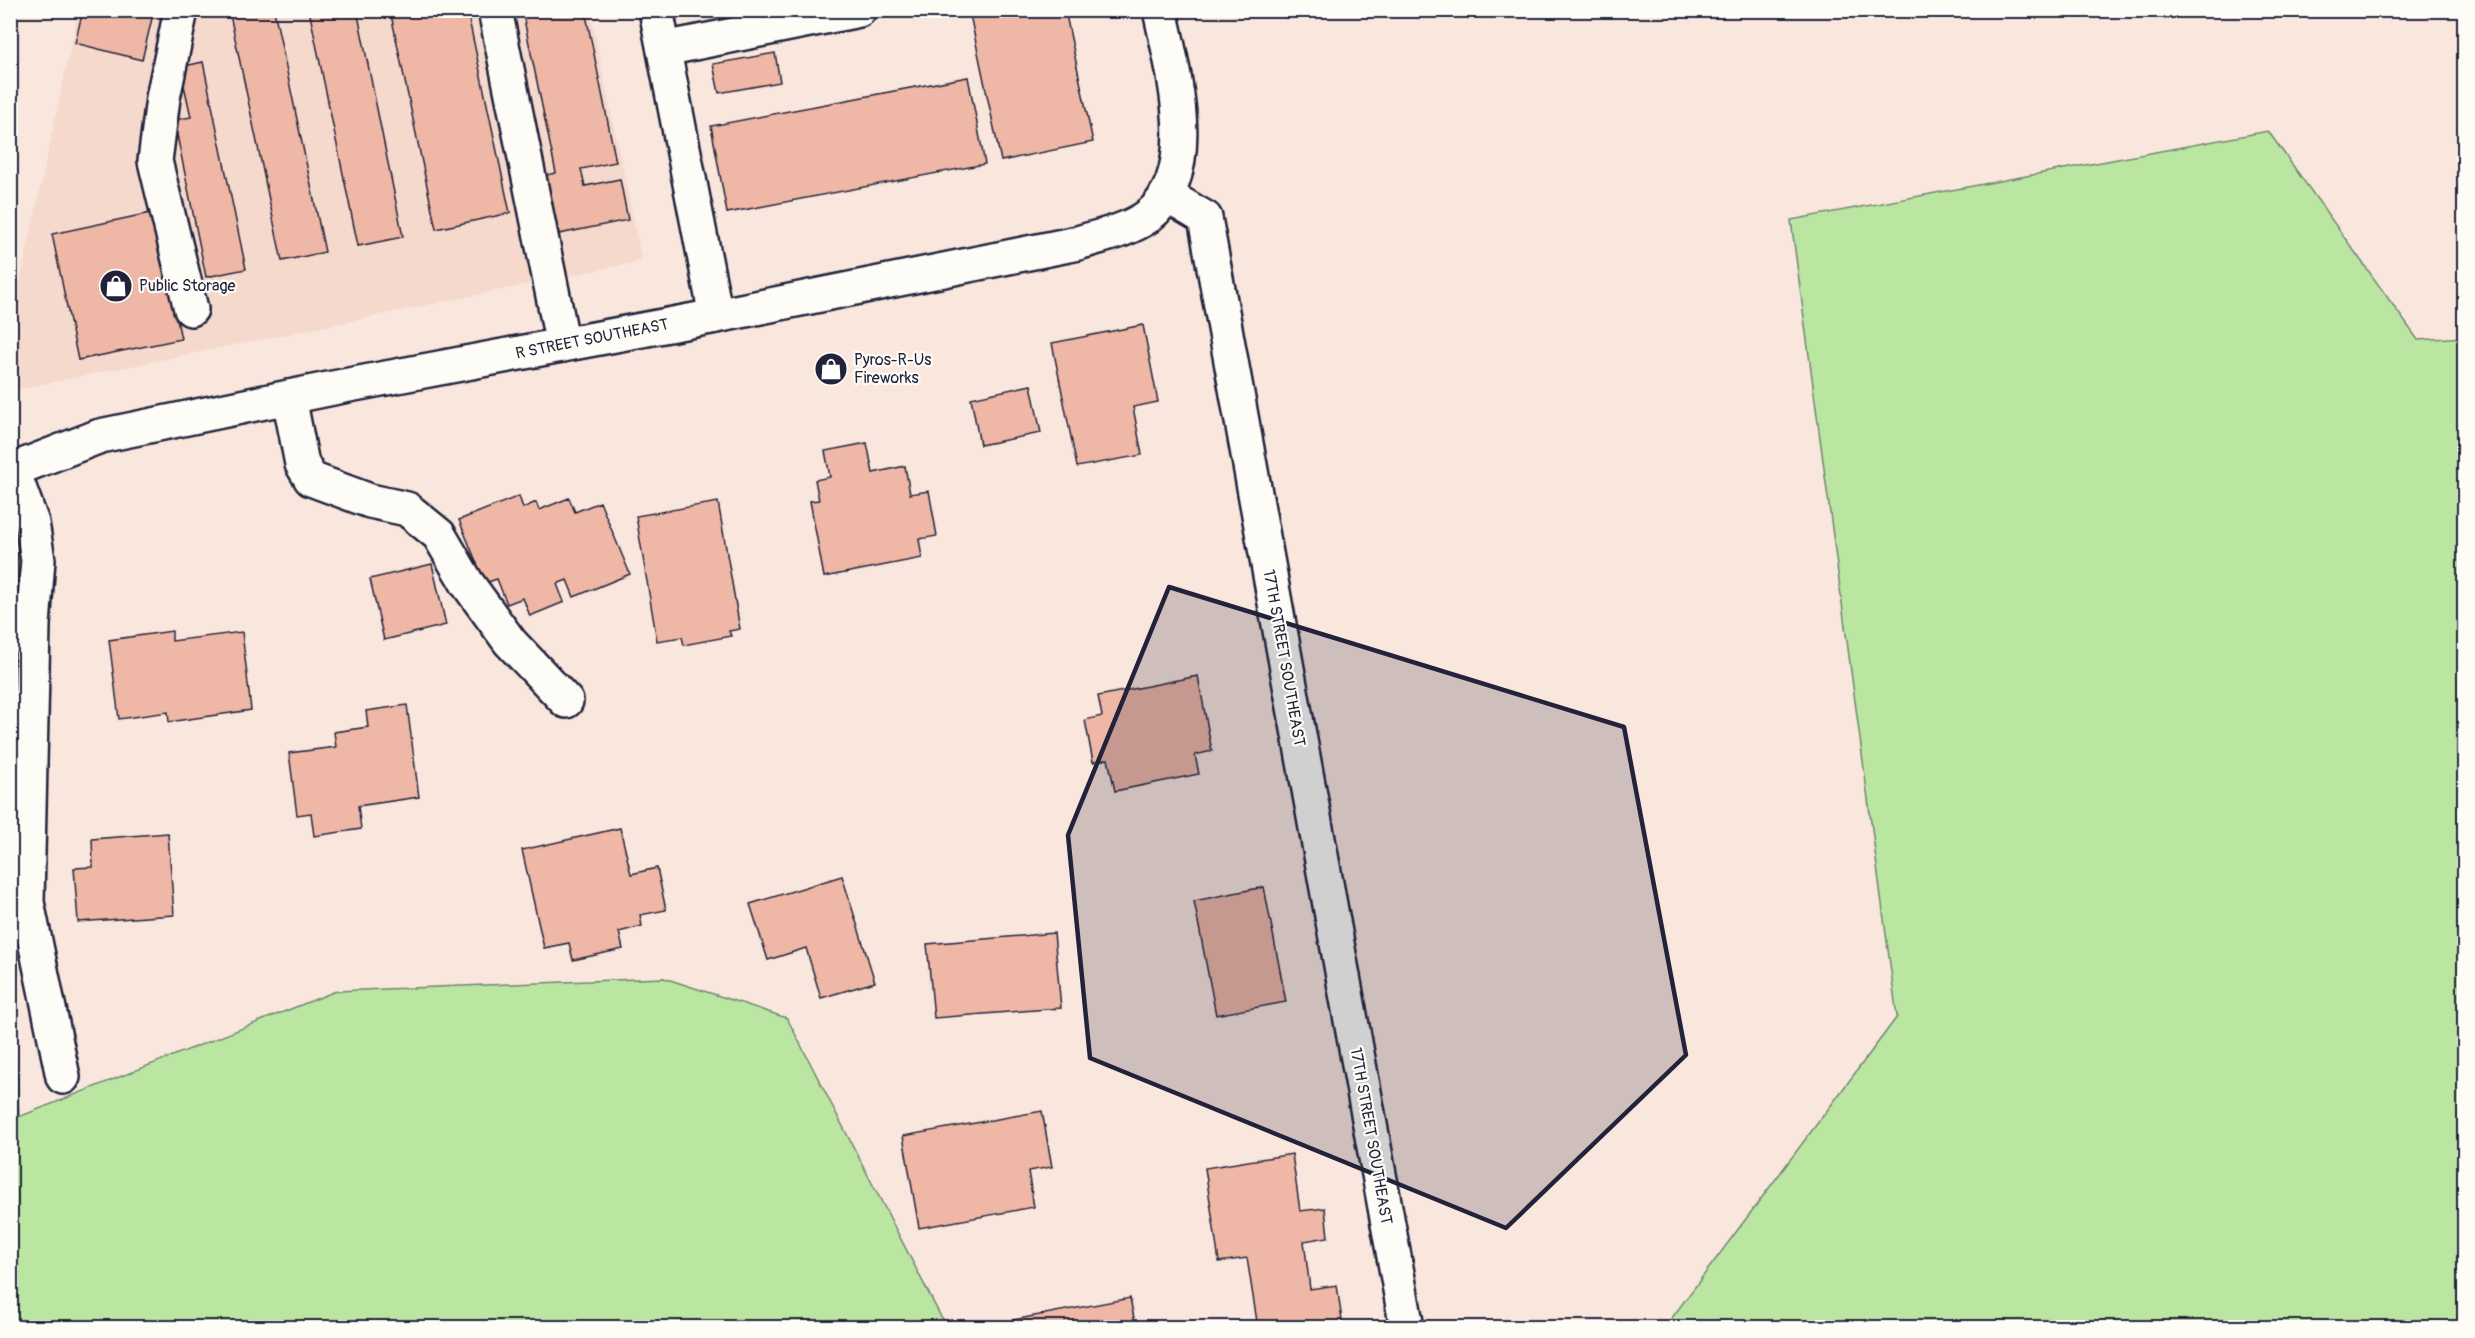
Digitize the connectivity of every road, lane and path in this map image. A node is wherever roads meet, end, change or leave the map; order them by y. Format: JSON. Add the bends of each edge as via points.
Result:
{"nodes":[{"id":1,"x":181,"y":10,"type":"edge"},
{"id":2,"x":495,"y":10,"type":"edge"},
{"id":3,"x":657,"y":10,"type":"edge"},
{"id":4,"x":859,"y":10,"type":"edge"},
{"id":5,"x":1160,"y":10,"type":"edge"},
{"id":6,"x":664,"y":48,"type":"junction"},
{"id":7,"x":1166,"y":195,"type":"junction"},
{"id":8,"x":191,"y":309,"type":"dead end"},
{"id":9,"x":716,"y":316,"type":"junction"},
{"id":10,"x":563,"y":345,"type":"junction"},
{"id":11,"x":289,"y":397,"type":"junction"},
{"id":12,"x":12,"y":471,"type":"edge"},
{"id":13,"x":566,"y":701,"type":"dead end"},
{"id":14,"x":63,"y":1077,"type":"dead end"},
{"id":15,"x":1407,"y":1328,"type":"edge"}],
"edges":[{"from":1,"to":8,"type":"street","via":[[155,161]]},
{"from":2,"to":10,"type":"street"},
{"from":3,"to":6,"type":"street"},
{"from":4,"to":6,"type":"street"},
{"from":5,"to":7,"type":"street","via":[[1177,88],[1179,133],[1173,184]]},
{"from":6,"to":9,"type":"street"},
{"from":7,"to":9,"type":"street","name":"R STREET SOUTHEAST","via":[[1136,224],[1078,243]]},
{"from":7,"to":15,"type":"street","name":"17TH STREET SOUTHEAST","via":[[1205,218]]},
{"from":9,"to":10,"type":"street","name":"R STREET SOUTHEAST"},
{"from":10,"to":11,"type":"street","name":"R STREET SOUTHEAST"},
{"from":11,"to":12,"type":"street","name":"R STREET SOUTHEAST","via":[[100,436]]},
{"from":11,"to":13,"type":"street","via":[[302,464],[311,479],[370,501],[407,509],[439,535],[466,583],[510,642]]},
{"from":12,"to":14,"type":"street","via":[[32,523],[38,560],[27,902]]}]}
